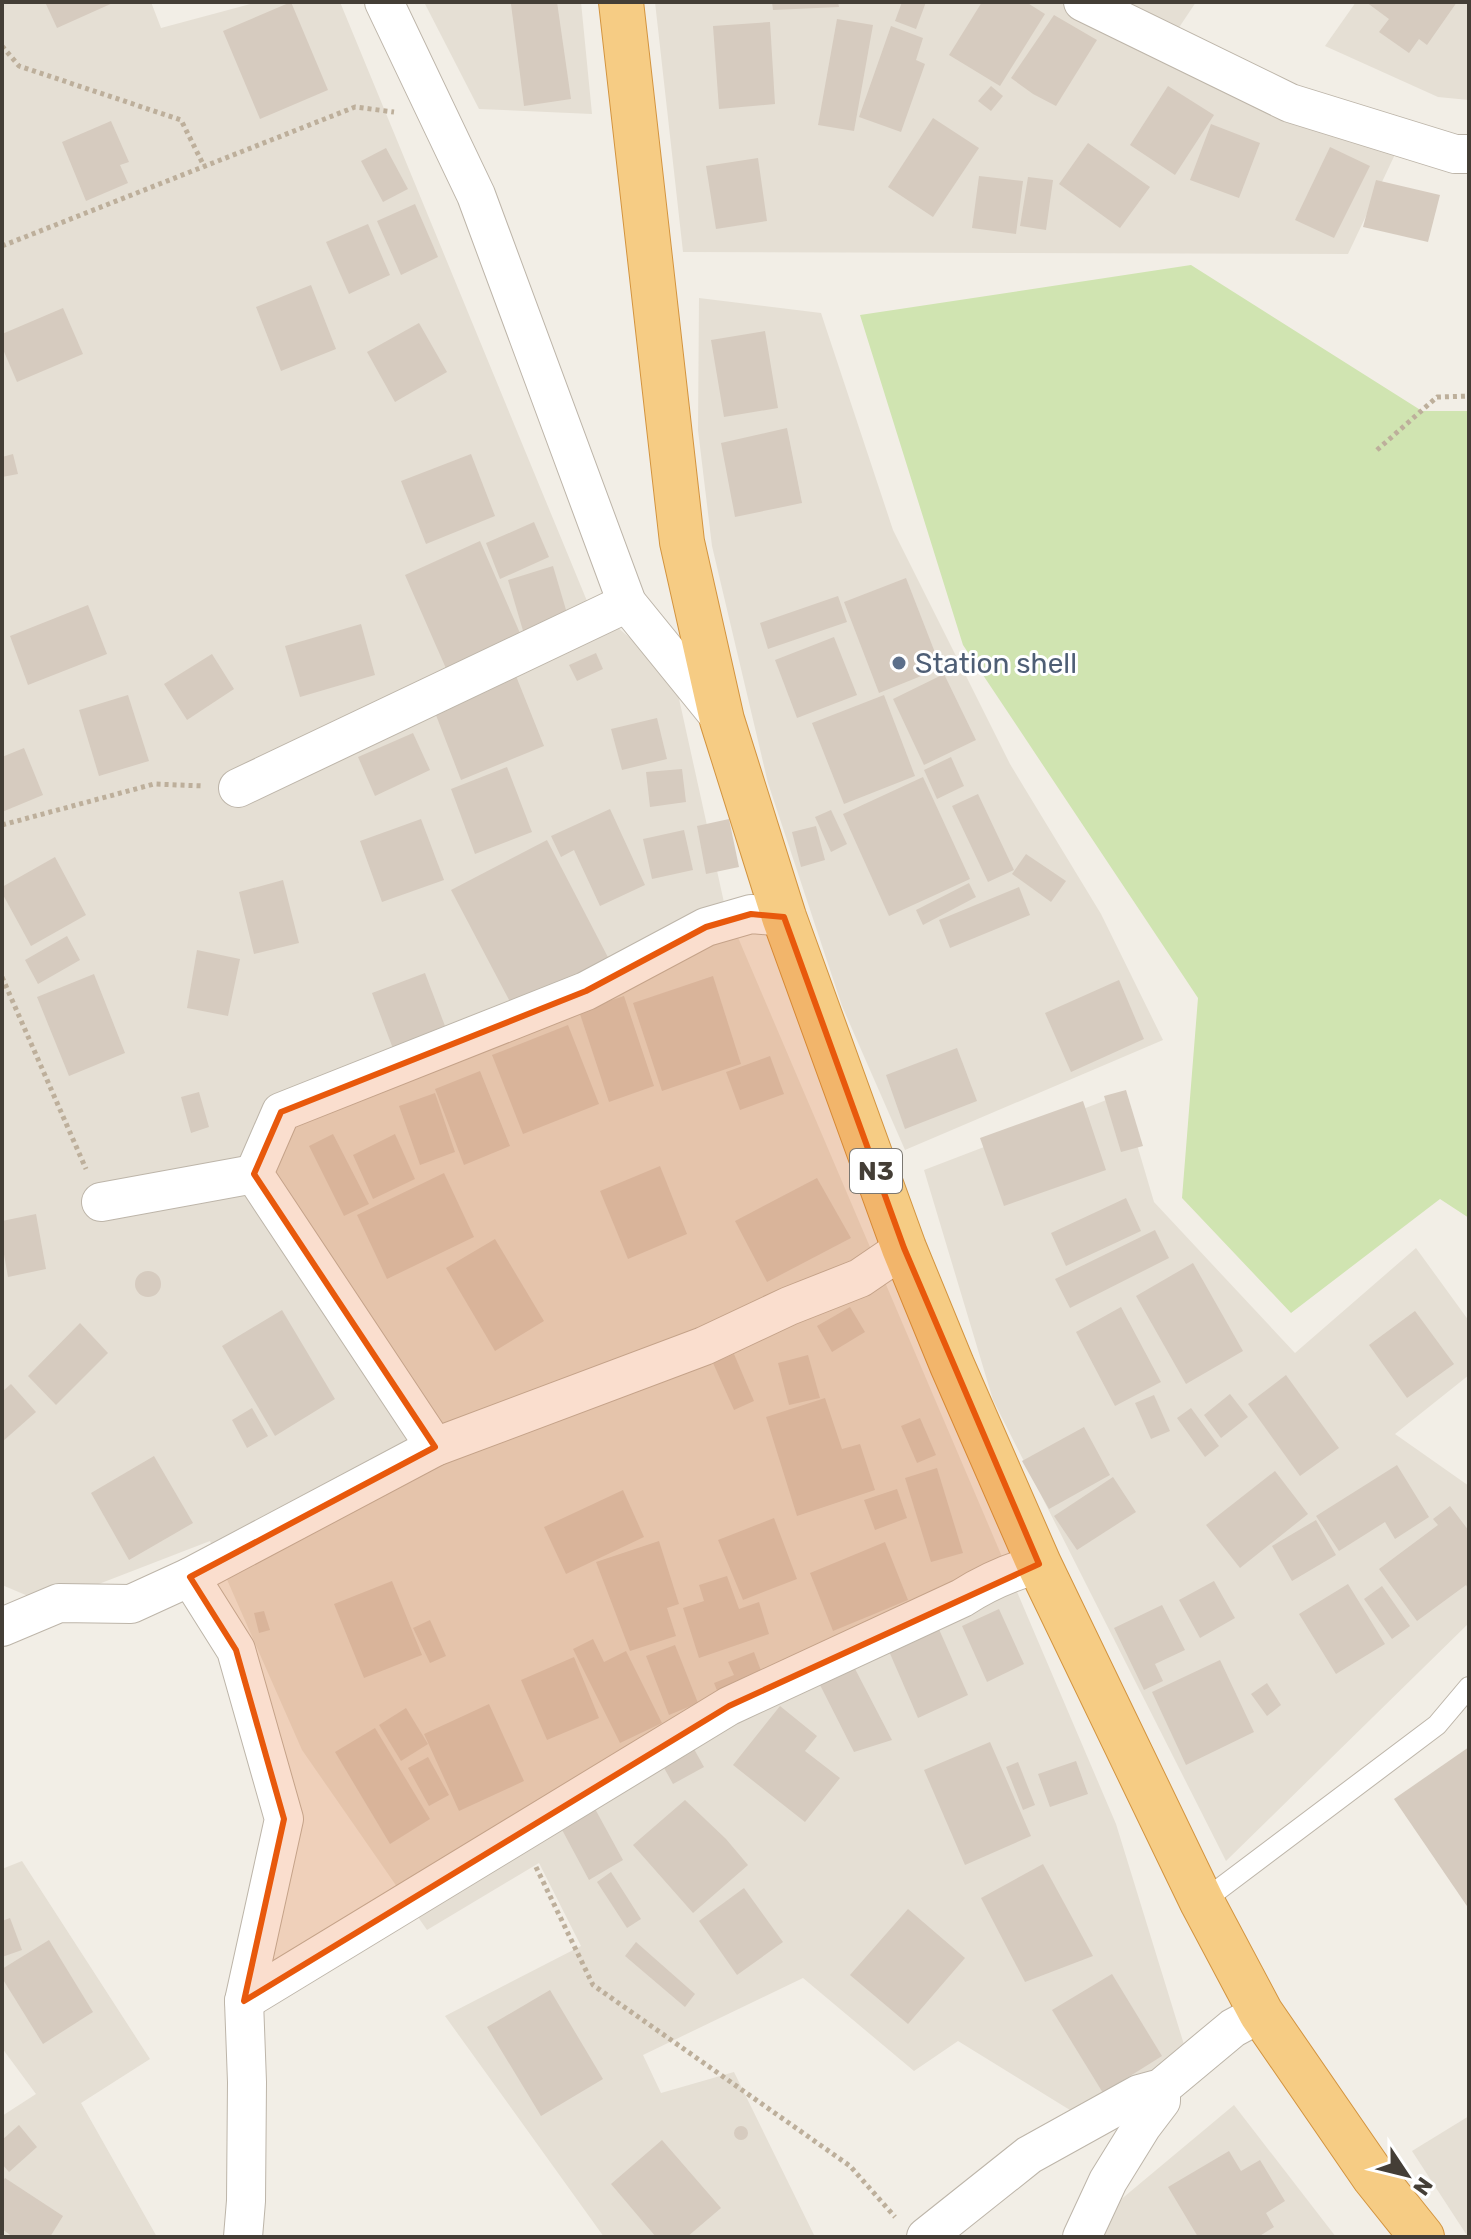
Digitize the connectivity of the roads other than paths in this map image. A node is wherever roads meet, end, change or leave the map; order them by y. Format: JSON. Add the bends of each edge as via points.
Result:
{"nodes":[{"id":1,"x":384,"y":2,"type":"edge"},
{"id":2,"x":621,"y":2,"type":"edge"},
{"id":3,"x":1083,"y":2,"type":"edge"},
{"id":4,"x":1469,"y":154,"type":"edge"},
{"id":5,"x":627,"y":603,"type":"junction"},
{"id":6,"x":722,"y":720,"type":"junction"},
{"id":7,"x":238,"y":788,"type":"road end"},
{"id":8,"x":784,"y":917,"type":"junction"},
{"id":9,"x":254,"y":1174,"type":"junction"},
{"id":10,"x":101,"y":1202,"type":"road end"},
{"id":11,"x":904,"y":1248,"type":"junction"},
{"id":12,"x":435,"y":1447,"type":"junction"},
{"id":13,"x":1039,"y":1564,"type":"junction"},
{"id":14,"x":190,"y":1577,"type":"junction"},
{"id":15,"x":2,"y":1627,"type":"edge"},
{"id":16,"x":1469,"y":1687,"type":"edge"},
{"id":17,"x":1202,"y":1902,"type":"junction"},
{"id":18,"x":244,"y":2001,"type":"junction"},
{"id":19,"x":1261,"y":2013,"type":"junction"},
{"id":20,"x":1161,"y":2088,"type":"junction"},
{"id":21,"x":914,"y":2231,"type":"edge"},
{"id":22,"x":243,"y":2237,"type":"edge"},
{"id":23,"x":1082,"y":2237,"type":"edge"},
{"id":24,"x":1422,"y":2237,"type":"edge"}],
"edges":[{"from":1,"to":5,"type":"street","via":[[476,195]]},
{"from":2,"to":6,"type":"highway","number":"N3","via":[[682,542]]},
{"from":3,"to":4,"type":"street","via":[[1290,103]]},
{"from":5,"to":6,"type":"street"},
{"from":5,"to":7,"type":"street"},
{"from":6,"to":8,"type":"highway","number":"N3"},
{"from":8,"to":9,"type":"street","via":[[751,914],[706,927],[586,991],[281,1112]]},
{"from":8,"to":11,"type":"highway","number":"N3"},
{"from":9,"to":10,"type":"street"},
{"from":9,"to":12,"type":"street"},
{"from":11,"to":12,"type":"street","via":[[860,1278],[704,1346]]},
{"from":11,"to":13,"type":"highway","number":"N3"},
{"from":12,"to":14,"type":"street"},
{"from":13,"to":17,"type":"highway","number":"N3"},
{"from":13,"to":18,"type":"street","via":[[729,1706]]},
{"from":14,"to":15,"type":"street","via":[[131,1604],[59,1603]]},
{"from":14,"to":18,"type":"street","via":[[236,1650],[284,1819]]},
{"from":16,"to":17,"type":"lane","via":[[1437,1725]]},
{"from":17,"to":19,"type":"highway","number":"N3"},
{"from":18,"to":22,"type":"street"},
{"from":19,"to":20,"type":"street","via":[[1233,2028]]},
{"from":19,"to":24,"type":"highway","number":"N3"},
{"from":20,"to":21,"type":"street","via":[[1139,2094],[1029,2155]]},
{"from":20,"to":23,"type":"street","via":[[1161,2101],[1108,2181]]}]}
